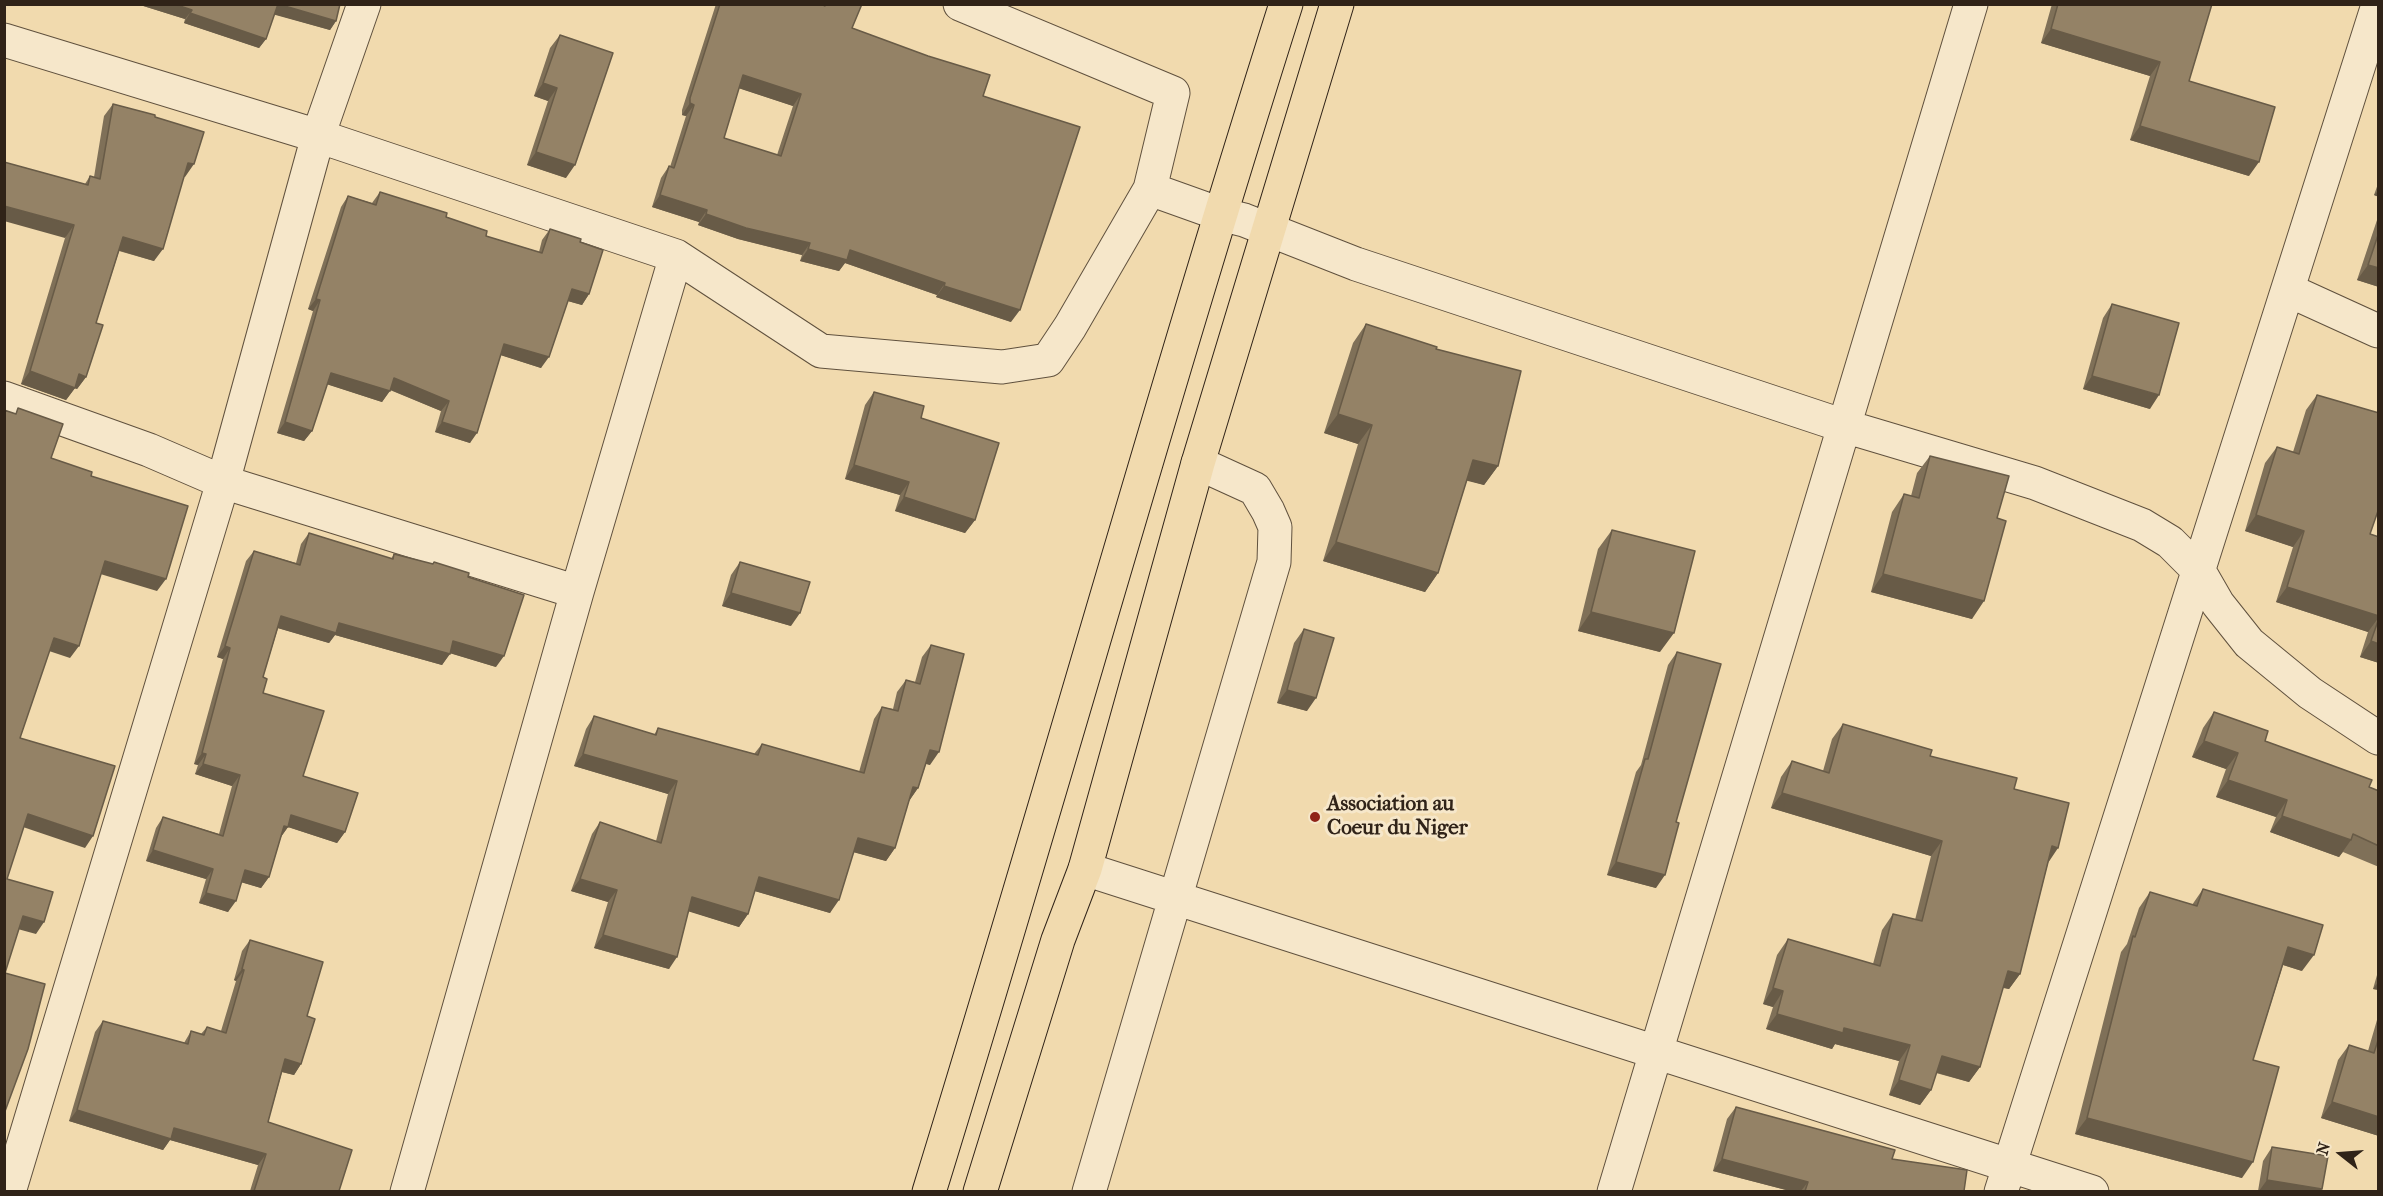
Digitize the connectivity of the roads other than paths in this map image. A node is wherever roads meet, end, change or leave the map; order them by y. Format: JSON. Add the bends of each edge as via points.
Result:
{"nodes":[{"id":1,"x":364,"y":4,"type":"edge"},
{"id":2,"x":960,"y":4,"type":"edge"},
{"id":3,"x":1286,"y":4,"type":"edge"},
{"id":4,"x":1337,"y":4,"type":"edge"},
{"id":5,"x":1971,"y":4,"type":"edge"},
{"id":6,"x":2379,"y":5,"type":"edge"},
{"id":7,"x":4,"y":40,"type":"edge"},
{"id":8,"x":318,"y":136,"type":"junction"},
{"id":9,"x":1150,"y":189,"type":"junction"},
{"id":10,"x":1220,"y":214,"type":"junction"},
{"id":11,"x":1270,"y":231,"type":"junction"},
{"id":12,"x":676,"y":256,"type":"junction"},
{"id":13,"x":2288,"y":290,"type":"junction"},
{"id":14,"x":2379,"y":331,"type":"edge"},
{"id":15,"x":4,"y":398,"type":"edge"},
{"id":16,"x":1844,"y":426,"type":"junction"},
{"id":17,"x":1198,"y":463,"type":"junction"},
{"id":18,"x":223,"y":482,"type":"junction"},
{"id":19,"x":2199,"y":571,"type":"junction"},
{"id":20,"x":577,"y":592,"type":"junction"},
{"id":21,"x":2379,"y":738,"type":"edge"},
{"id":22,"x":1085,"y":869,"type":"junction"},
{"id":23,"x":1176,"y":898,"type":"junction"},
{"id":24,"x":1656,"y":1052,"type":"junction"},
{"id":25,"x":2006,"y":1178,"type":"edge"},
{"id":26,"x":9,"y":1191,"type":"edge"},
{"id":27,"x":407,"y":1191,"type":"edge"},
{"id":28,"x":929,"y":1191,"type":"edge"},
{"id":29,"x":980,"y":1191,"type":"edge"},
{"id":30,"x":1089,"y":1191,"type":"edge"},
{"id":31,"x":1614,"y":1191,"type":"edge"},
{"id":32,"x":2092,"y":1191,"type":"edge"}],
"edges":[{"from":1,"to":8,"type":"street"},
{"from":2,"to":9,"type":"street","via":[[1173,93]]},
{"from":3,"to":10,"type":"highway"},
{"from":4,"to":11,"type":"highway"},
{"from":5,"to":16,"type":"street"},
{"from":6,"to":13,"type":"street"},
{"from":7,"to":8,"type":"street"},
{"from":8,"to":12,"type":"street"},
{"from":8,"to":18,"type":"street"},
{"from":9,"to":10,"type":"street"},
{"from":9,"to":12,"type":"street","via":[[1048,360],[1002,367],[820,351]]},
{"from":10,"to":11,"type":"street"},
{"from":10,"to":28,"type":"highway"},
{"from":11,"to":16,"type":"street","via":[[1356,264]]},
{"from":11,"to":17,"type":"highway"},
{"from":12,"to":20,"type":"street"},
{"from":13,"to":14,"type":"street"},
{"from":13,"to":19,"type":"street"},
{"from":15,"to":18,"type":"street","via":[[149,450]]},
{"from":16,"to":19,"type":"street","via":[[2035,483],[2107,509],[2170,542]]},
{"from":16,"to":24,"type":"street"},
{"from":17,"to":22,"type":"highway"},
{"from":17,"to":23,"type":"street","via":[[1255,489],[1275,527],[1274,562]]},
{"from":18,"to":20,"type":"street"},
{"from":18,"to":26,"type":"street"},
{"from":19,"to":21,"type":"street","via":[[2217,604],[2249,643],[2310,693]]},
{"from":19,"to":25,"type":"street"},
{"from":20,"to":27,"type":"street"},
{"from":22,"to":23,"type":"street"},
{"from":22,"to":29,"type":"highway","via":[[1058,940]]},
{"from":23,"to":24,"type":"street"},
{"from":23,"to":30,"type":"street"},
{"from":24,"to":25,"type":"street"},
{"from":24,"to":31,"type":"street"},
{"from":25,"to":32,"type":"street"}]}
